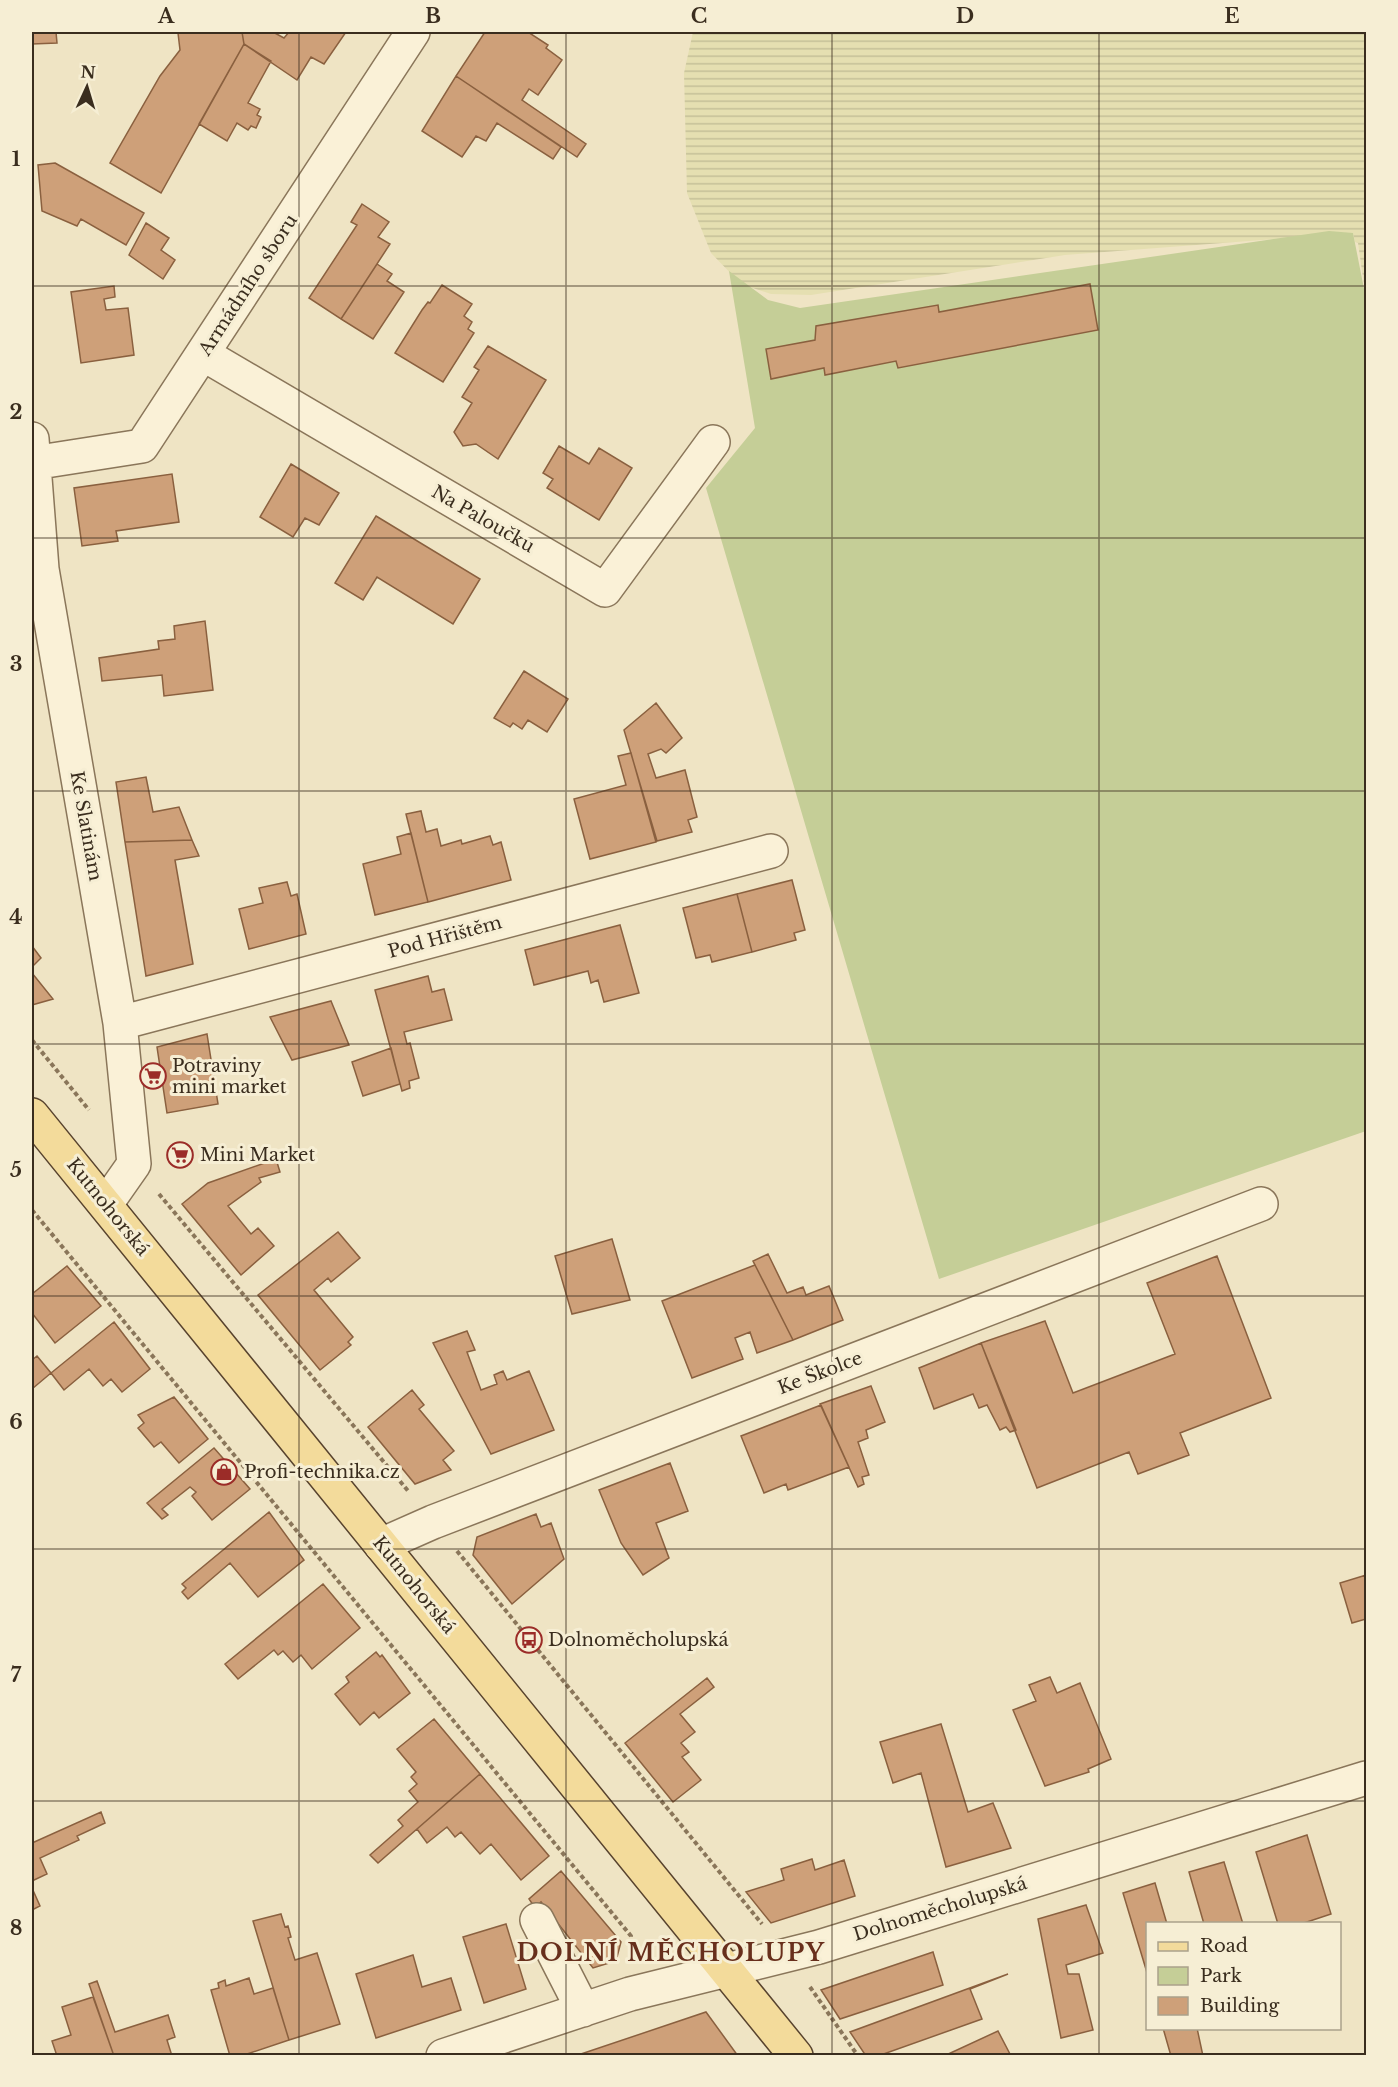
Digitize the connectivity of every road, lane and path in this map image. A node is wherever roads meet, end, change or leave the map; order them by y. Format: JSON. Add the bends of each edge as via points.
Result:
{"nodes":[{"id":1,"x":413,"y":32,"type":"edge"},
{"id":2,"x":204,"y":354,"type":"junction"},
{"id":3,"x":713,"y":442,"type":"dead end"},
{"id":4,"x":32,"y":451,"type":"edge"},
{"id":5,"x":39,"y":598,"type":"edge"},
{"id":6,"x":771,"y":851,"type":"dead end"},
{"id":7,"x":120,"y":1023,"type":"junction"},
{"id":8,"x":32,"y":1040,"type":"edge"},
{"id":9,"x":90,"y":1111,"type":"dead end"},
{"id":10,"x":32,"y":1115,"type":"edge"},
{"id":11,"x":134,"y":1164,"type":"junction"},
{"id":12,"x":106,"y":1204,"type":"junction"},
{"id":13,"x":1261,"y":1204,"type":"dead end"},
{"id":14,"x":32,"y":1210,"type":"edge"},
{"id":15,"x":433,"y":1522,"type":"junction"},
{"id":16,"x":381,"y":1545,"type":"junction"},
{"id":17,"x":1366,"y":1778,"type":"edge"},
{"id":18,"x":537,"y":1920,"type":"dead end"},
{"id":19,"x":788,"y":1955,"type":"junction"},
{"id":20,"x":725,"y":1971,"type":"junction"},
{"id":21,"x":656,"y":1988,"type":"junction"},
{"id":22,"x":583,"y":2010,"type":"junction"},
{"id":23,"x":444,"y":2055,"type":"edge"},
{"id":24,"x":796,"y":2055,"type":"edge"},
{"id":25,"x":858,"y":2055,"type":"edge"}],
"edges":[{"from":1,"to":2,"type":"street","name":"Armádního sboru"},
{"from":2,"to":3,"type":"street","name":"Na Paloučku","via":[[604,590]]},
{"from":2,"to":4,"type":"street","name":"Armádního sboru","via":[[142,446]]},
{"from":4,"to":5,"type":"street","name":"Ke Slatinám"},
{"from":5,"to":7,"type":"street","name":"Ke Slatinám"},
{"from":6,"to":7,"type":"street","name":"Pod Hřištěm"},
{"from":7,"to":11,"type":"street","name":"Ke Slatinám"},
{"from":8,"to":9,"type":"path"},
{"from":10,"to":12,"type":"main road","name":"Kutnohorská"},
{"from":11,"to":12,"type":"street"},
{"from":11,"to":15,"type":"path"},
{"from":12,"to":16,"type":"main road","name":"Kutnohorská"},
{"from":13,"to":15,"type":"street","name":"Ke Školce"},
{"from":14,"to":21,"type":"path","via":[[632,1936],[630,1954]]},
{"from":15,"to":16,"type":"street","name":"Ke Školce"},
{"from":15,"to":19,"type":"path"},
{"from":16,"to":20,"type":"main road","name":"Kutnohorská"},
{"from":17,"to":19,"type":"street","name":"Dolnoměcholupská"},
{"from":18,"to":22,"type":"street"},
{"from":19,"to":20,"type":"street","name":"Dolnoměcholupská"},
{"from":19,"to":25,"type":"path"},
{"from":20,"to":21,"type":"street","name":"Dolnoměcholupská"},
{"from":20,"to":24,"type":"main road","name":"Kutnohorská"},
{"from":21,"to":22,"type":"street","name":"Dolnoměcholupská"},
{"from":22,"to":23,"type":"street","name":"Dolnoměcholupská"}]}
